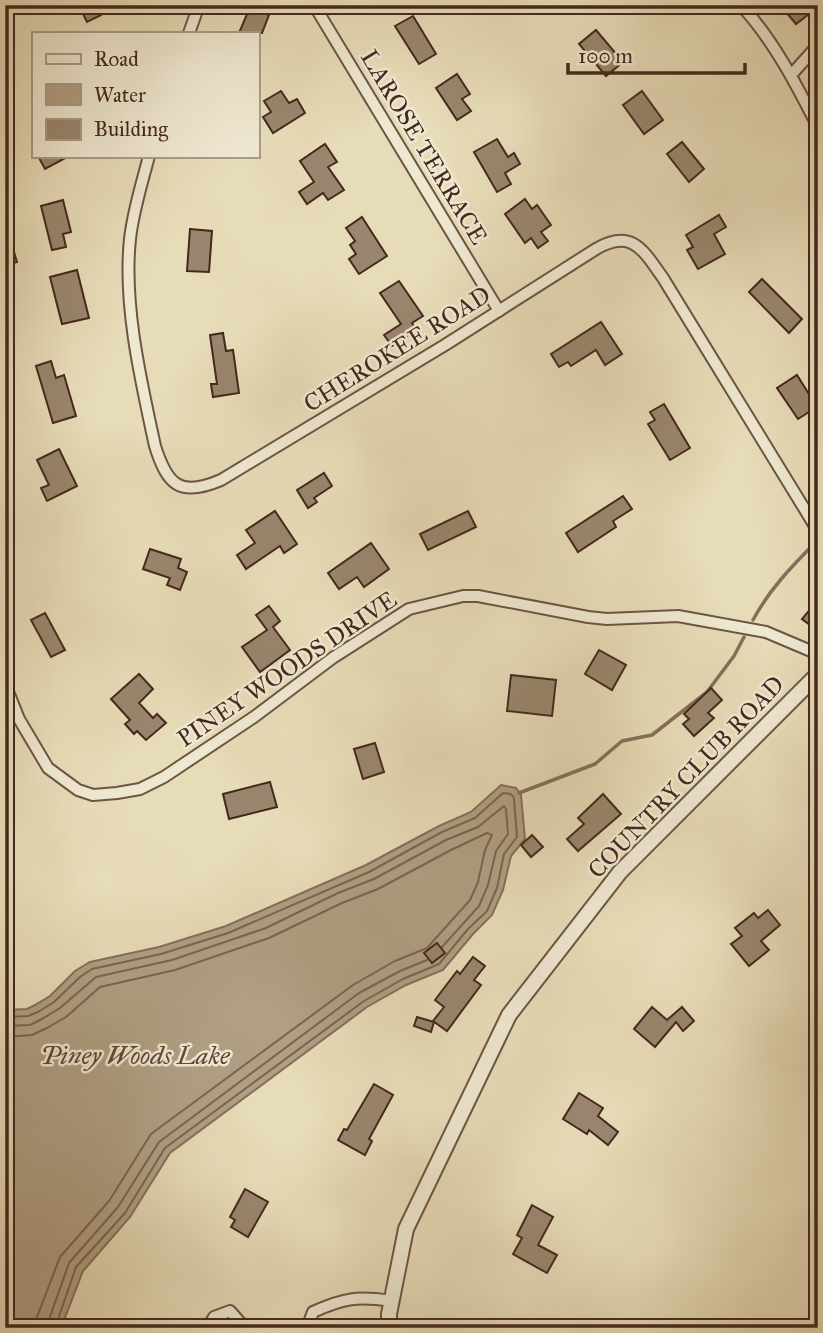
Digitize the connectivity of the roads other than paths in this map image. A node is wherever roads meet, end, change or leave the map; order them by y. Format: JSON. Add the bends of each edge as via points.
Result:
{"nodes":[{"id":1,"x":199,"y":5,"type":"edge"},
{"id":2,"x":314,"y":5,"type":"edge"},
{"id":3,"x":741,"y":5,"type":"edge"},
{"id":4,"x":189,"y":32,"type":"edge"},
{"id":5,"x":818,"y":44,"type":"edge"},
{"id":6,"x":792,"y":74,"type":"junction"},
{"id":7,"x":818,"y":127,"type":"edge"},
{"id":8,"x":148,"y":158,"type":"edge"},
{"id":9,"x":499,"y":311,"type":"junction"},
{"id":10,"x":818,"y":531,"type":"edge"},
{"id":11,"x":818,"y":654,"type":"edge"},
{"id":12,"x":818,"y":674,"type":"edge"},
{"id":13,"x":5,"y":684,"type":"edge"},
{"id":14,"x":391,"y":1301,"type":"junction"},
{"id":15,"x":389,"y":1325,"type":"edge"},
{"id":16,"x":211,"y":1328,"type":"edge"},
{"id":17,"x":245,"y":1328,"type":"edge"},
{"id":18,"x":307,"y":1328,"type":"edge"}],
"edges":[{"from":1,"to":4,"type":"street"},
{"from":2,"to":9,"type":"street","name":"LAROSE TERRACE"},
{"from":3,"to":6,"type":"street"},
{"from":5,"to":6,"type":"street"},
{"from":6,"to":7,"type":"street"},
{"from":8,"to":9,"type":"street","name":"CHEROKEE ROAD","via":[[130,243],[131,314],[155,446],[168,478],[182,487],[220,481]]},
{"from":9,"to":10,"type":"street","name":"CHEROKEE ROAD","via":[[610,241],[622,239],[643,250]]},
{"from":11,"to":13,"type":"street","name":"PINEY WOODS DRIVE","via":[[766,632],[678,616],[607,619],[463,596],[409,608],[164,777],[140,789],[93,795],[48,768]]},
{"from":12,"to":14,"type":"street","name":"COUNTRY CLUB ROAD","via":[[620,872],[509,1015],[406,1229]]},
{"from":14,"to":15,"type":"street","name":"COUNTRY CLUB ROAD"},
{"from":14,"to":18,"type":"street","via":[[361,1297],[331,1304],[313,1312]]},
{"from":16,"to":17,"type":"street","via":[[214,1317],[230,1311]]}]}
